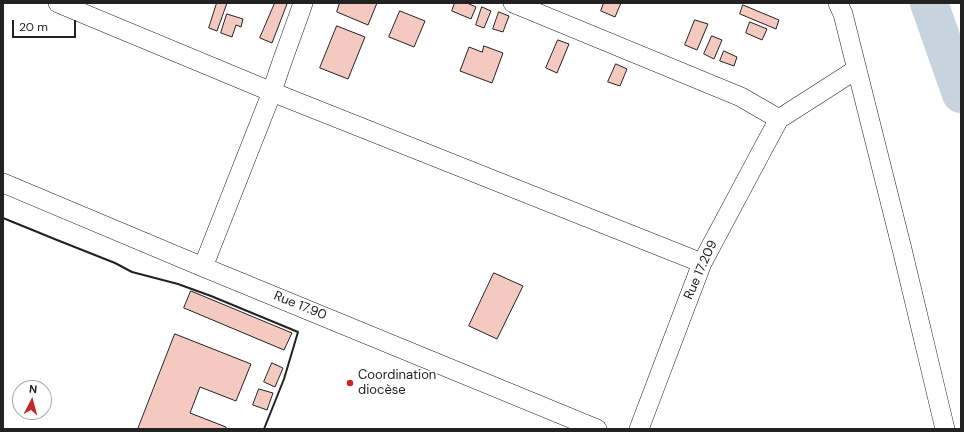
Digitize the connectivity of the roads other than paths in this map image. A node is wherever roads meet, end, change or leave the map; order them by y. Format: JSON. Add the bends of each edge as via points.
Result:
{"nodes":[{"id":1,"x":58,"y":3,"type":"edge"},
{"id":2,"x":303,"y":3,"type":"edge"},
{"id":3,"x":513,"y":3,"type":"edge"},
{"id":4,"x":838,"y":3,"type":"edge"},
{"id":5,"x":857,"y":69,"type":"junction"},
{"id":6,"x":272,"y":92,"type":"junction"},
{"id":7,"x":779,"y":119,"type":"junction"},
{"id":8,"x":3,"y":183,"type":"edge"},
{"id":9,"x":702,"y":263,"type":"junction"},
{"id":10,"x":203,"y":267,"type":"junction"},
{"id":11,"x":597,"y":429,"type":"edge"},
{"id":12,"x":639,"y":429,"type":"edge"},
{"id":13,"x":945,"y":429,"type":"edge"}],
"edges":[{"from":1,"to":6,"type":"street"},
{"from":2,"to":6,"type":"street"},
{"from":3,"to":7,"type":"street","via":[[741,97]]},
{"from":4,"to":5,"type":"street"},
{"from":5,"to":7,"type":"street"},
{"from":5,"to":13,"type":"street"},
{"from":6,"to":9,"type":"street"},
{"from":6,"to":10,"type":"street"},
{"from":7,"to":9,"type":"street","name":"Rue 17.209"},
{"from":8,"to":10,"type":"street","name":"Rue 17.90"},
{"from":9,"to":12,"type":"street","name":"Rue 17.209"},
{"from":10,"to":11,"type":"street","name":"Rue 17.90"}]}
